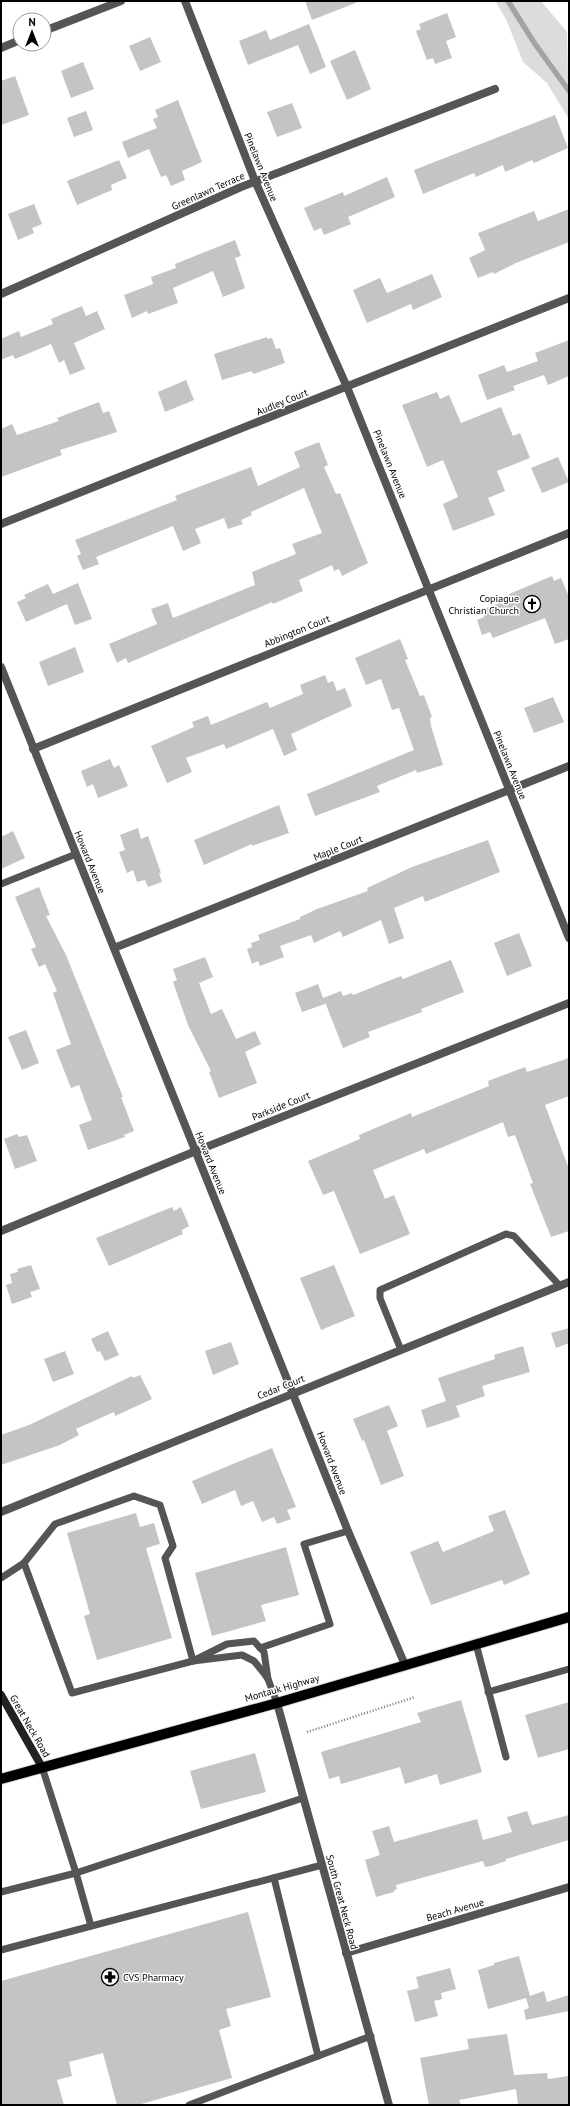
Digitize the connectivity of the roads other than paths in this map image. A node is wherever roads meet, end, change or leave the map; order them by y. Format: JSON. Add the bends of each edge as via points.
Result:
{"nodes":[{"id":1,"x":121,"y":1,"type":"edge"},
{"id":2,"x":185,"y":1,"type":"edge"},
{"id":3,"x":52,"y":28,"type":"edge"},
{"id":4,"x":12,"y":43,"type":"edge"},
{"id":5,"x":1,"y":48,"type":"edge"},
{"id":6,"x":495,"y":90,"type":"dead end"},
{"id":7,"x":255,"y":182,"type":"junction"},
{"id":8,"x":1,"y":294,"type":"edge"},
{"id":9,"x":569,"y":298,"type":"edge"},
{"id":10,"x":347,"y":387,"type":"junction"},
{"id":11,"x":1,"y":524,"type":"edge"},
{"id":12,"x":569,"y":533,"type":"edge"},
{"id":13,"x":430,"y":589,"type":"junction"},
{"id":14,"x":1,"y":667,"type":"edge"},
{"id":15,"x":34,"y":748,"type":"junction"},
{"id":16,"x":569,"y":766,"type":"edge"},
{"id":17,"x":510,"y":789,"type":"junction"},
{"id":18,"x":76,"y":854,"type":"junction"},
{"id":19,"x":1,"y":884,"type":"edge"},
{"id":20,"x":569,"y":938,"type":"edge"},
{"id":21,"x":114,"y":948,"type":"junction"},
{"id":22,"x":569,"y":1002,"type":"edge"},
{"id":23,"x":196,"y":1151,"type":"junction"},
{"id":24,"x":1,"y":1231,"type":"edge"},
{"id":25,"x":569,"y":1282,"type":"edge"},
{"id":26,"x":560,"y":1286,"type":"junction"},
{"id":27,"x":400,"y":1350,"type":"junction"},
{"id":28,"x":294,"y":1393,"type":"junction"},
{"id":29,"x":1,"y":1512,"type":"edge"},
{"id":30,"x":348,"y":1531,"type":"junction"},
{"id":31,"x":24,"y":1563,"type":"junction"},
{"id":32,"x":1,"y":1578,"type":"edge"},
{"id":33,"x":569,"y":1617,"type":"edge"},
{"id":34,"x":476,"y":1644,"type":"junction"},
{"id":35,"x":260,"y":1648,"type":"junction"},
{"id":36,"x":193,"y":1661,"type":"junction"},
{"id":37,"x":405,"y":1665,"type":"junction"},
{"id":38,"x":569,"y":1669,"type":"edge"},
{"id":39,"x":268,"y":1679,"type":"junction"},
{"id":40,"x":488,"y":1692,"type":"junction"},
{"id":41,"x":1,"y":1695,"type":"edge"},
{"id":42,"x":277,"y":1703,"type":"junction"},
{"id":43,"x":506,"y":1757,"type":"dead end"},
{"id":44,"x":42,"y":1767,"type":"junction"},
{"id":45,"x":1,"y":1779,"type":"edge"},
{"id":46,"x":304,"y":1798,"type":"junction"},
{"id":47,"x":322,"y":1865,"type":"junction"},
{"id":48,"x":76,"y":1872,"type":"junction"},
{"id":49,"x":274,"y":1878,"type":"junction"},
{"id":50,"x":569,"y":1887,"type":"edge"},
{"id":51,"x":1,"y":1892,"type":"edge"},
{"id":52,"x":91,"y":1926,"type":"junction"},
{"id":53,"x":1,"y":1950,"type":"edge"},
{"id":54,"x":346,"y":1953,"type":"junction"},
{"id":55,"x":371,"y":2036,"type":"junction"},
{"id":56,"x":318,"y":2056,"type":"junction"},
{"id":57,"x":189,"y":2105,"type":"edge"},
{"id":58,"x":389,"y":2105,"type":"edge"}],
"edges":[{"from":1,"to":3,"type":"street"},
{"from":2,"to":7,"type":"street","name":"Pinelawn Avenue"},
{"from":4,"to":5,"type":"street"},
{"from":6,"to":7,"type":"street","name":"Greenlawn Terrace"},
{"from":7,"to":8,"type":"street","name":"Greenlawn Terrace"},
{"from":7,"to":10,"type":"street","name":"Pinelawn Avenue"},
{"from":9,"to":10,"type":"street","name":"Audley Court"},
{"from":10,"to":11,"type":"street","name":"Audley Court"},
{"from":10,"to":13,"type":"street","name":"Pinelawn Avenue"},
{"from":12,"to":13,"type":"street","name":"Abbington Court"},
{"from":13,"to":15,"type":"street","name":"Abbington Court"},
{"from":13,"to":17,"type":"street","name":"Pinelawn Avenue"},
{"from":14,"to":15,"type":"street","name":"Howard Avenue"},
{"from":15,"to":18,"type":"street","name":"Howard Avenue"},
{"from":16,"to":17,"type":"street","name":"Maple Court"},
{"from":17,"to":20,"type":"street","name":"Pinelawn Avenue"},
{"from":17,"to":21,"type":"street","name":"Maple Court"},
{"from":18,"to":19,"type":"lane"},
{"from":18,"to":21,"type":"street","name":"Howard Avenue"},
{"from":21,"to":23,"type":"street","name":"Howard Avenue"},
{"from":22,"to":23,"type":"street","name":"Parkside Court"},
{"from":23,"to":24,"type":"street","name":"Parkside Court"},
{"from":23,"to":28,"type":"street","name":"Howard Avenue"},
{"from":25,"to":26,"type":"street","name":"Cedar Court"},
{"from":26,"to":27,"type":"street","name":"Cedar Court"},
{"from":26,"to":27,"type":"lane","via":[[514,1236],[506,1234],[380,1290],[380,1298]]},
{"from":27,"to":28,"type":"street","name":"Cedar Court"},
{"from":28,"to":29,"type":"street","name":"Cedar Court"},
{"from":28,"to":30,"type":"street","name":"Howard Avenue"},
{"from":30,"to":35,"type":"lane","via":[[304,1544],[330,1624]]},
{"from":30,"to":37,"type":"street","name":"Howard Avenue"},
{"from":31,"to":32,"type":"lane"},
{"from":31,"to":36,"type":"lane","via":[[72,1693]]},
{"from":31,"to":36,"type":"lane","via":[[54,1524],[134,1496],[160,1505],[173,1546],[165,1558]]},
{"from":33,"to":34,"type":"main road","name":"Montauk Highway"},
{"from":34,"to":37,"type":"main road","name":"Montauk Highway"},
{"from":34,"to":40,"type":"lane"},
{"from":35,"to":36,"type":"lane","via":[[254,1641],[227,1644]]},
{"from":35,"to":39,"type":"lane","via":[[264,1652]]},
{"from":36,"to":39,"type":"lane","via":[[242,1655],[254,1661]]},
{"from":37,"to":42,"type":"main road","name":"Montauk Highway"},
{"from":38,"to":40,"type":"lane"},
{"from":39,"to":42,"type":"lane"},
{"from":40,"to":43,"type":"lane"},
{"from":41,"to":44,"type":"main road","name":"Great Neck Road"},
{"from":42,"to":44,"type":"main road","name":"Montauk Highway"},
{"from":42,"to":46,"type":"street","name":"South Great Neck Road"},
{"from":44,"to":45,"type":"main road","name":"Montauk Highway"},
{"from":44,"to":48,"type":"lane"},
{"from":46,"to":47,"type":"street","name":"South Great Neck Road"},
{"from":46,"to":48,"type":"lane"},
{"from":47,"to":49,"type":"lane"},
{"from":47,"to":54,"type":"street","name":"South Great Neck Road"},
{"from":48,"to":51,"type":"lane"},
{"from":48,"to":52,"type":"lane"},
{"from":49,"to":52,"type":"lane"},
{"from":49,"to":56,"type":"lane"},
{"from":50,"to":54,"type":"street","name":"Beach Avenue"},
{"from":52,"to":53,"type":"lane"},
{"from":54,"to":55,"type":"street","name":"South Great Neck Road"},
{"from":55,"to":56,"type":"lane"},
{"from":55,"to":58,"type":"street","name":"South Great Neck Road"},
{"from":56,"to":57,"type":"lane"}]}
